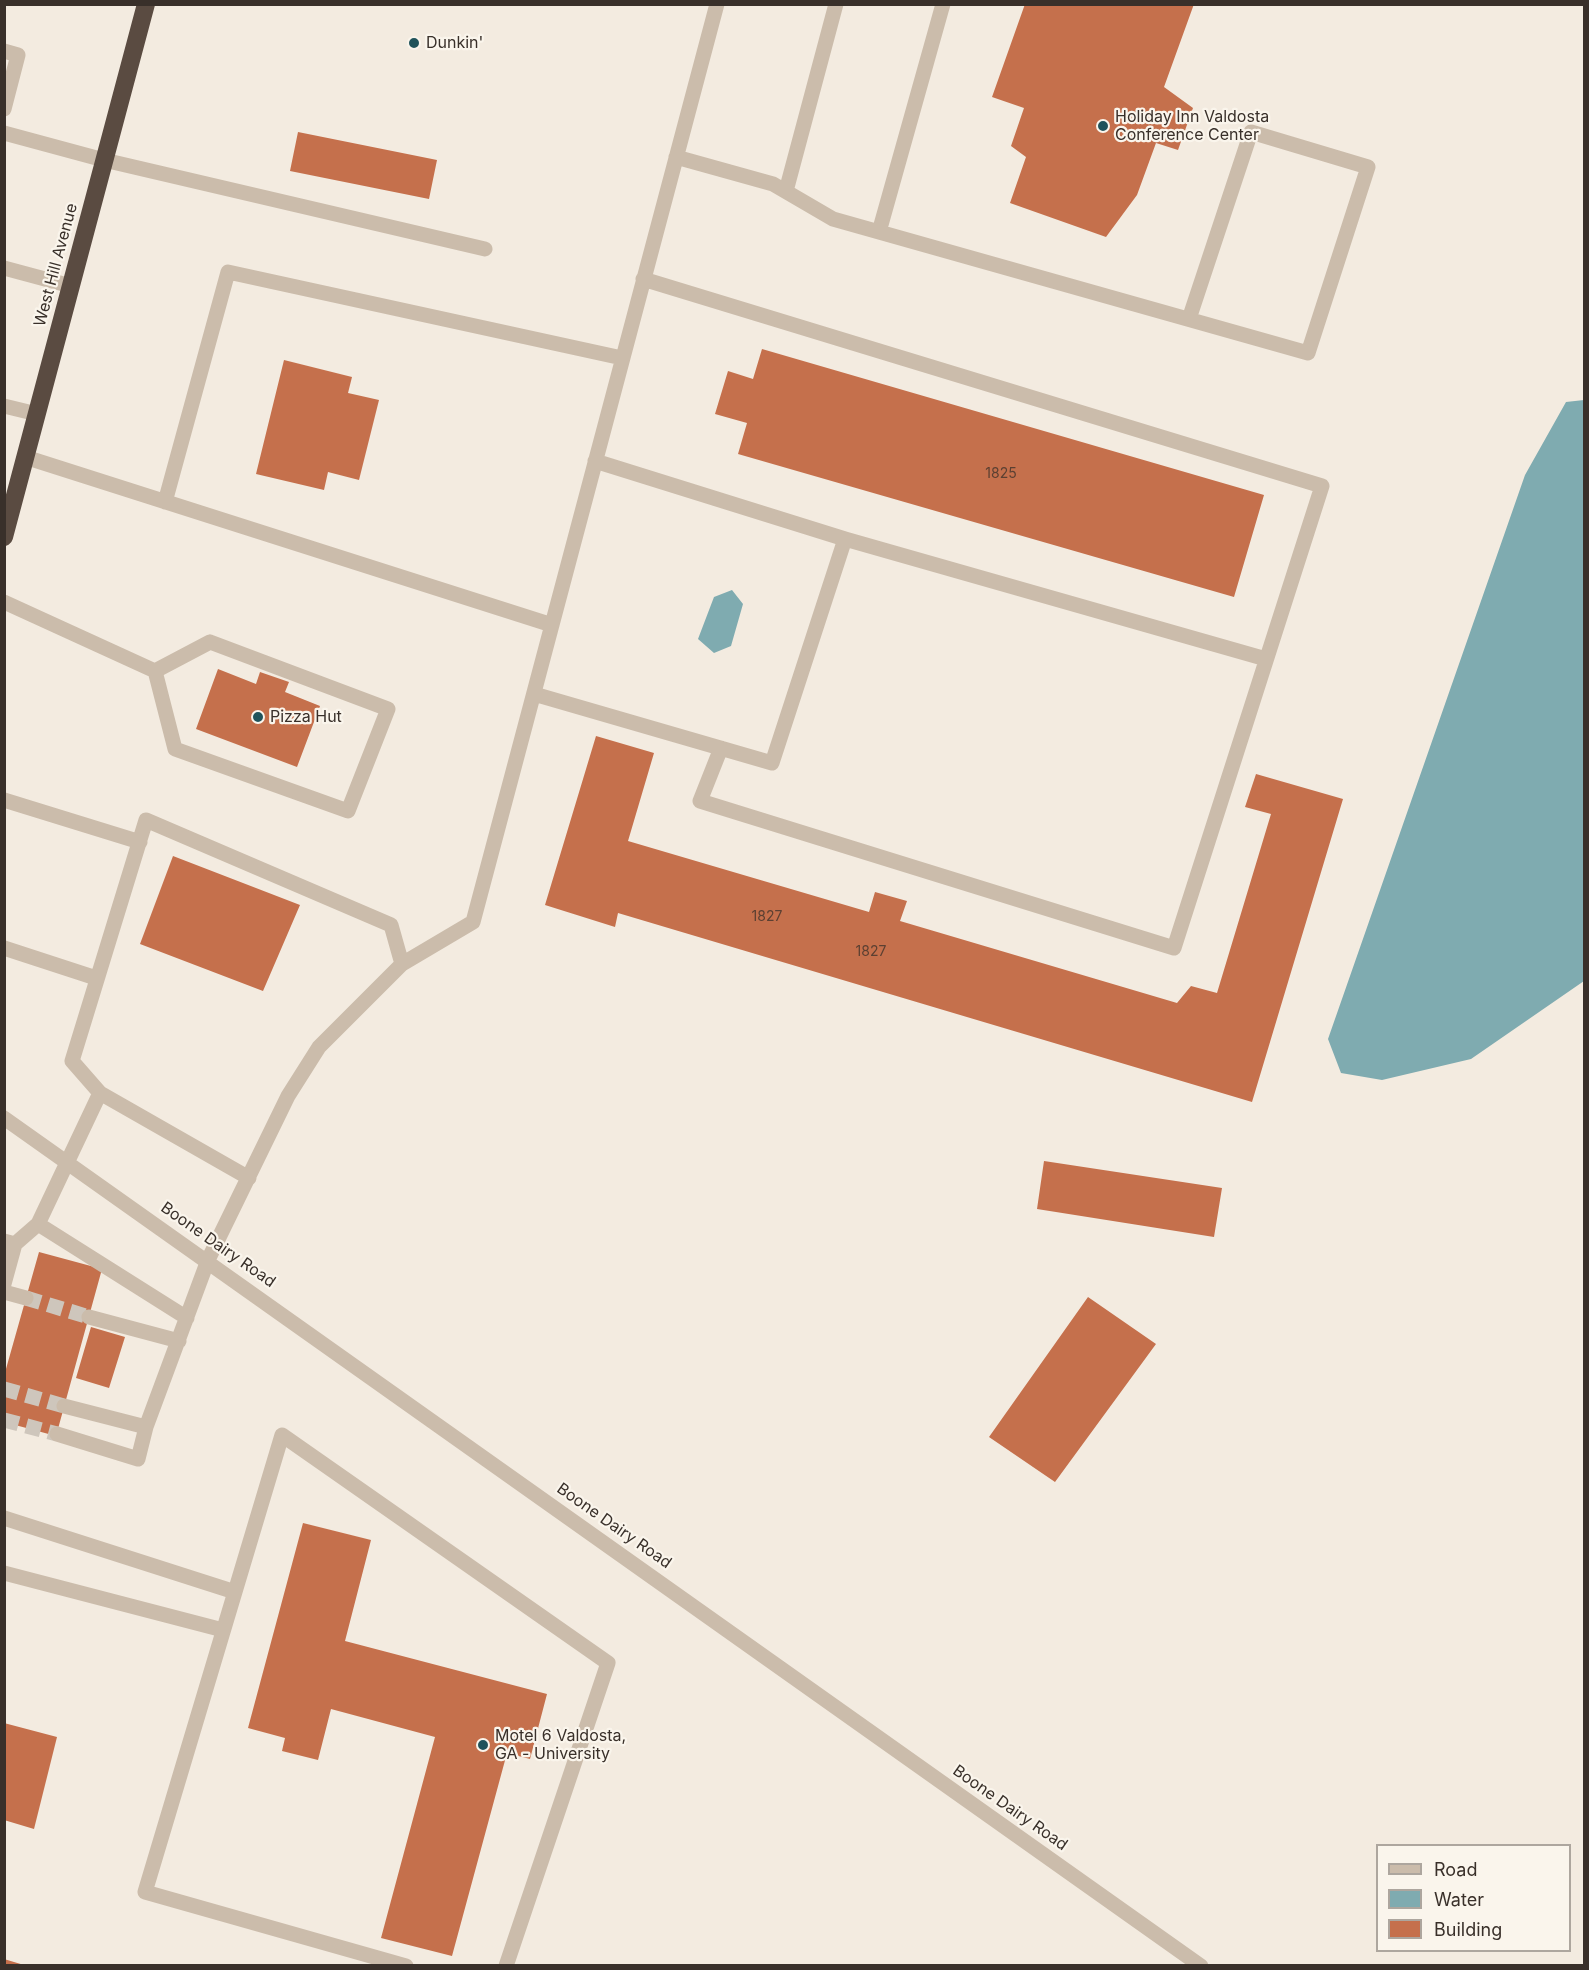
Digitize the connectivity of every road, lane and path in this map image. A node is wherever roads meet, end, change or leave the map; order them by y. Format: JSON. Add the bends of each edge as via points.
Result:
{"nodes":[{"id":1,"x":146,"y":4,"type":"edge"},
{"id":2,"x":717,"y":4,"type":"edge"},
{"id":3,"x":836,"y":4,"type":"edge"},
{"id":4,"x":943,"y":4,"type":"edge"},
{"id":5,"x":4,"y":51,"type":"edge"},
{"id":6,"x":5,"y":108,"type":"edge"},
{"id":7,"x":4,"y":133,"type":"edge"},
{"id":8,"x":675,"y":156,"type":"junction"},
{"id":9,"x":105,"y":160,"type":"junction"},
{"id":10,"x":786,"y":191,"type":"junction"},
{"id":11,"x":879,"y":232,"type":"junction"},
{"id":12,"x":485,"y":249,"type":"dead end"},
{"id":13,"x":4,"y":268,"type":"edge"},
{"id":14,"x":643,"y":279,"type":"junction"},
{"id":15,"x":71,"y":286,"type":"junction"},
{"id":16,"x":1189,"y":319,"type":"junction"},
{"id":17,"x":622,"y":358,"type":"junction"},
{"id":18,"x":4,"y":406,"type":"edge"},
{"id":19,"x":37,"y":414,"type":"junction"},
{"id":20,"x":25,"y":457,"type":"junction"},
{"id":21,"x":595,"y":461,"type":"junction"},
{"id":22,"x":165,"y":502,"type":"junction"},
{"id":23,"x":4,"y":537,"type":"edge"},
{"id":24,"x":844,"y":539,"type":"junction"},
{"id":25,"x":4,"y":602,"type":"edge"},
{"id":26,"x":552,"y":624,"type":"junction"},
{"id":27,"x":1266,"y":659,"type":"junction"},
{"id":28,"x":155,"y":671,"type":"junction"},
{"id":29,"x":534,"y":694,"type":"junction"},
{"id":30,"x":721,"y":748,"type":"junction"},
{"id":31,"x":4,"y":800,"type":"edge"},
{"id":32,"x":140,"y":842,"type":"junction"},
{"id":33,"x":4,"y":948,"type":"edge"},
{"id":34,"x":402,"y":964,"type":"junction"},
{"id":35,"x":96,"y":978,"type":"junction"},
{"id":36,"x":100,"y":1093,"type":"junction"},
{"id":37,"x":4,"y":1118,"type":"edge"},
{"id":38,"x":70,"y":1162,"type":"junction"},
{"id":39,"x":249,"y":1178,"type":"junction"},
{"id":40,"x":38,"y":1224,"type":"junction"},
{"id":41,"x":10,"y":1242,"type":"edge"},
{"id":42,"x":208,"y":1260,"type":"junction"},
{"id":43,"x":4,"y":1284,"type":"edge"},
{"id":44,"x":4,"y":1292,"type":"edge"},
{"id":45,"x":26,"y":1298,"type":"tunnel mouth"},
{"id":46,"x":89,"y":1317,"type":"tunnel mouth"},
{"id":47,"x":187,"y":1318,"type":"junction"},
{"id":48,"x":179,"y":1341,"type":"junction"},
{"id":49,"x":64,"y":1406,"type":"tunnel mouth"},
{"id":50,"x":146,"y":1427,"type":"junction"},
{"id":51,"x":57,"y":1434,"type":"tunnel mouth"},
{"id":52,"x":4,"y":1518,"type":"edge"},
{"id":53,"x":4,"y":1574,"type":"edge"},
{"id":54,"x":235,"y":1592,"type":"junction"},
{"id":55,"x":223,"y":1630,"type":"junction"},
{"id":56,"x":406,"y":1965,"type":"edge"},
{"id":57,"x":506,"y":1965,"type":"edge"},
{"id":58,"x":1201,"y":1965,"type":"edge"}],
"edges":[{"from":1,"to":9,"type":"highway","name":"West Hill Avenue"},
{"from":2,"to":8,"type":"street"},
{"from":3,"to":10,"type":"street"},
{"from":4,"to":11,"type":"street"},
{"from":5,"to":6,"type":"street","via":[[18,55]]},
{"from":7,"to":9,"type":"street"},
{"from":8,"to":10,"type":"street"},
{"from":8,"to":14,"type":"street"},
{"from":9,"to":12,"type":"street"},
{"from":9,"to":15,"type":"highway","name":"West Hill Avenue"},
{"from":10,"to":11,"type":"street","via":[[833,219]]},
{"from":11,"to":16,"type":"street"},
{"from":13,"to":15,"type":"street"},
{"from":14,"to":17,"type":"street"},
{"from":14,"to":27,"type":"street","via":[[1322,486]]},
{"from":15,"to":19,"type":"highway","name":"West Hill Avenue"},
{"from":16,"to":16,"type":"street","via":[[1308,353],[1368,167],[1251,132]]},
{"from":17,"to":21,"type":"street"},
{"from":17,"to":22,"type":"street","via":[[228,272]]},
{"from":18,"to":19,"type":"street"},
{"from":19,"to":20,"type":"highway","name":"West Hill Avenue"},
{"from":20,"to":22,"type":"street"},
{"from":20,"to":23,"type":"highway","name":"West Hill Avenue"},
{"from":21,"to":24,"type":"street"},
{"from":21,"to":26,"type":"street"},
{"from":22,"to":26,"type":"street"},
{"from":24,"to":27,"type":"street"},
{"from":24,"to":30,"type":"street","via":[[772,763]]},
{"from":25,"to":28,"type":"street"},
{"from":26,"to":29,"type":"street"},
{"from":27,"to":30,"type":"street","via":[[1174,948],[700,801]]},
{"from":28,"to":28,"type":"street","via":[[175,749],[348,811],[388,709],[210,642]]},
{"from":29,"to":30,"type":"street"},
{"from":29,"to":34,"type":"street","via":[[473,922]]},
{"from":31,"to":32,"type":"street"},
{"from":32,"to":34,"type":"street","via":[[146,820],[391,925]]},
{"from":32,"to":35,"type":"street"},
{"from":33,"to":35,"type":"street"},
{"from":34,"to":39,"type":"street","via":[[319,1047],[288,1095]]},
{"from":35,"to":36,"type":"street","via":[[72,1061]]},
{"from":36,"to":38,"type":"street"},
{"from":36,"to":39,"type":"street"},
{"from":37,"to":38,"type":"street","name":"Boone Dairy Road"},
{"from":38,"to":40,"type":"street"},
{"from":38,"to":42,"type":"street","name":"Boone Dairy Road"},
{"from":39,"to":42,"type":"street"},
{"from":40,"to":41,"type":"street"},
{"from":40,"to":47,"type":"street"},
{"from":41,"to":43,"type":"street"},
{"from":42,"to":47,"type":"street"},
{"from":42,"to":58,"type":"street","name":"Boone Dairy Road"},
{"from":44,"to":45,"type":"street"},
{"from":46,"to":48,"type":"street"},
{"from":47,"to":48,"type":"street"},
{"from":48,"to":50,"type":"street"},
{"from":49,"to":50,"type":"street"},
{"from":50,"to":51,"type":"street","via":[[138,1459]]},
{"from":52,"to":54,"type":"street"},
{"from":53,"to":55,"type":"street"},
{"from":54,"to":55,"type":"street"},
{"from":54,"to":57,"type":"street","via":[[282,1435],[608,1662]]},
{"from":55,"to":56,"type":"street","via":[[145,1892]]}]}
